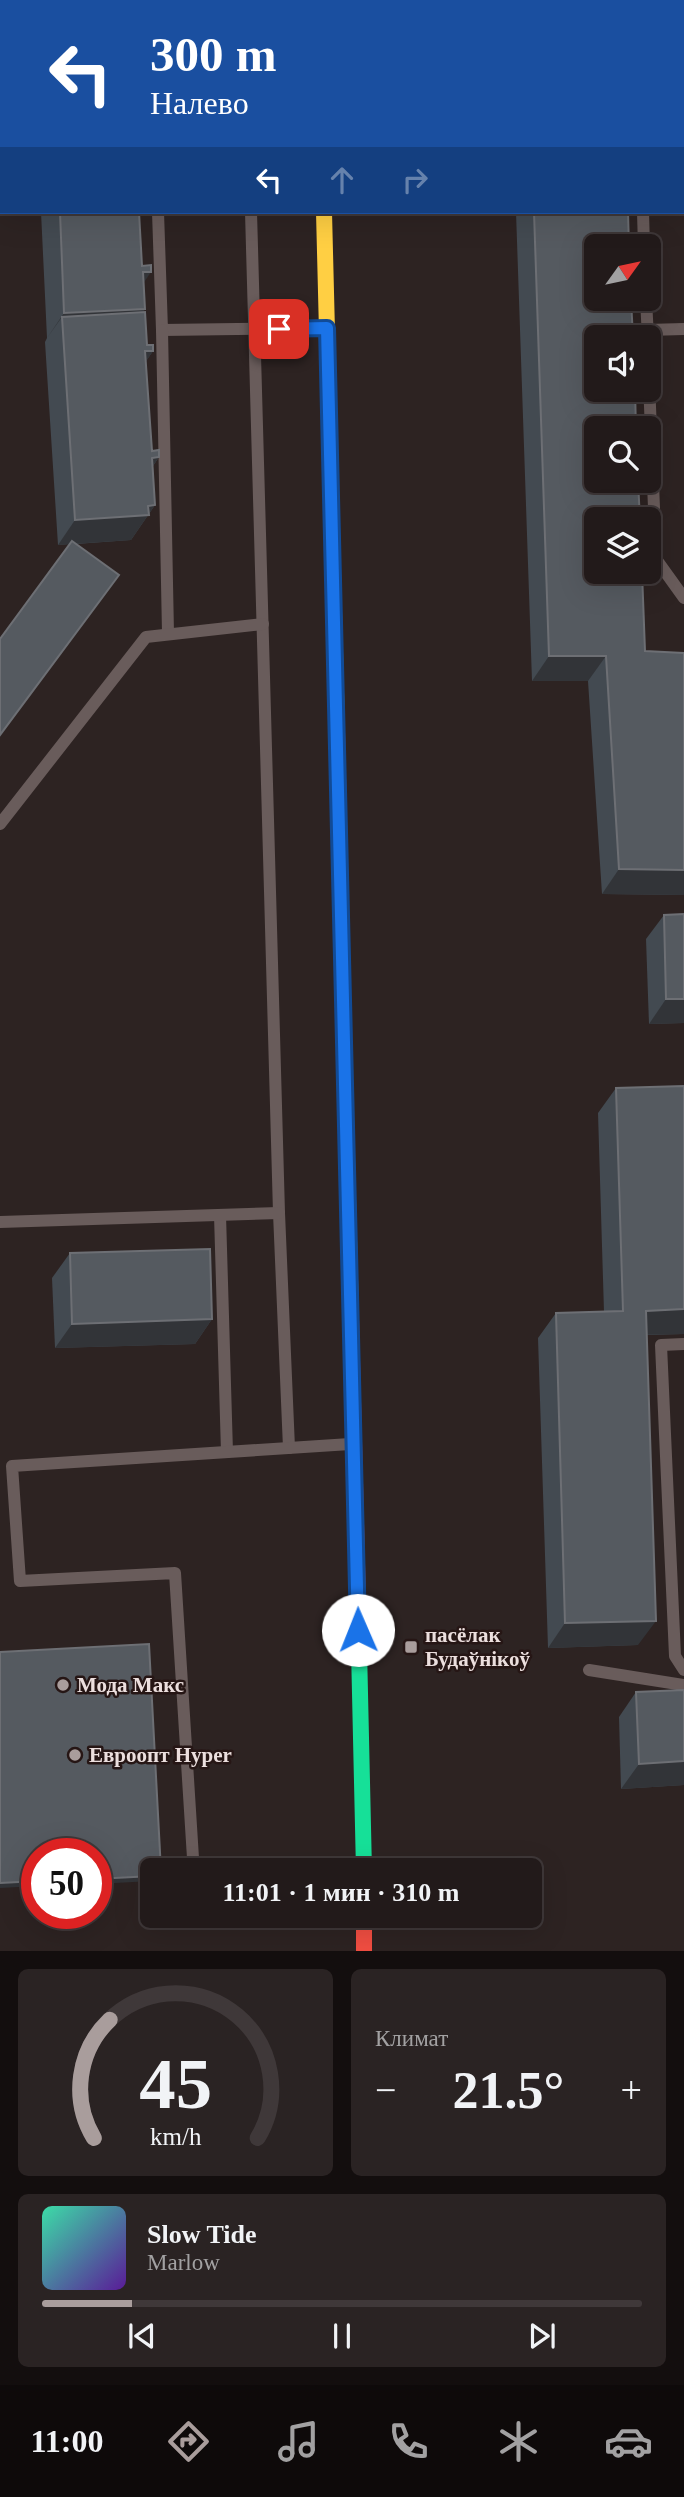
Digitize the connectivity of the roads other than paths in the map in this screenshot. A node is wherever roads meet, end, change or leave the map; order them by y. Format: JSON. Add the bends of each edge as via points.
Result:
{"nodes":[{"id":1,"x":158,"y":214,"type":"edge"},
{"id":2,"x":251,"y":214,"type":"edge"},
{"id":3,"x":324,"y":214,"type":"edge"},
{"id":4,"x":643,"y":214,"type":"edge"},
{"id":5,"x":644,"y":234,"type":"edge"},
{"id":6,"x":327,"y":328,"type":"junction"},
{"id":7,"x":255,"y":329,"type":"junction"},
{"id":8,"x":684,"y":329,"type":"edge"},
{"id":9,"x":162,"y":330,"type":"junction"},
{"id":10,"x":661,"y":332,"type":"edge"},
{"id":11,"x":650,"y":402,"type":"edge"},
{"id":12,"x":684,"y":598,"type":"edge"},
{"id":13,"x":263,"y":624,"type":"junction"},
{"id":14,"x":168,"y":633,"type":"junction"},
{"id":15,"x":0,"y":824,"type":"edge"},
{"id":16,"x":279,"y":1213,"type":"junction"},
{"id":17,"x":220,"y":1215,"type":"junction"},
{"id":18,"x":0,"y":1222,"type":"edge"},
{"id":19,"x":684,"y":1344,"type":"edge"},
{"id":20,"x":354,"y":1443,"type":"junction"},
{"id":21,"x":289,"y":1448,"type":"junction"},
{"id":22,"x":227,"y":1452,"type":"junction"},
{"id":23,"x":589,"y":1670,"type":"dead end"},
{"id":24,"x":684,"y":1670,"type":"edge"},
{"id":25,"x":684,"y":1685,"type":"edge"},
{"id":26,"x":192,"y":1858,"type":"dead end"},
{"id":27,"x":364,"y":1858,"type":"edge"},
{"id":28,"x":364,"y":1928,"type":"edge"},
{"id":29,"x":364,"y":1951,"type":"edge"}],
"edges":[{"from":1,"to":9,"type":"lane"},
{"from":2,"to":7,"type":"lane"},
{"from":3,"to":6,"type":"main road"},
{"from":4,"to":5,"type":"lane"},
{"from":6,"to":7,"type":"lane"},
{"from":6,"to":20,"type":"main road"},
{"from":7,"to":9,"type":"lane"},
{"from":7,"to":13,"type":"lane"},
{"from":8,"to":10,"type":"lane"},
{"from":9,"to":14,"type":"lane"},
{"from":11,"to":12,"type":"lane","via":[[656,559]]},
{"from":13,"to":14,"type":"lane"},
{"from":13,"to":16,"type":"lane"},
{"from":14,"to":15,"type":"lane","via":[[146,637]]},
{"from":16,"to":17,"type":"lane"},
{"from":16,"to":21,"type":"lane"},
{"from":17,"to":18,"type":"lane"},
{"from":17,"to":22,"type":"lane"},
{"from":19,"to":24,"type":"lane","via":[[661,1345],[675,1656]]},
{"from":20,"to":21,"type":"lane"},
{"from":20,"to":27,"type":"main road"},
{"from":21,"to":22,"type":"lane"},
{"from":22,"to":26,"type":"lane","via":[[12,1466],[20,1581],[175,1573]]},
{"from":23,"to":25,"type":"lane"},
{"from":28,"to":29,"type":"main road"}]}
